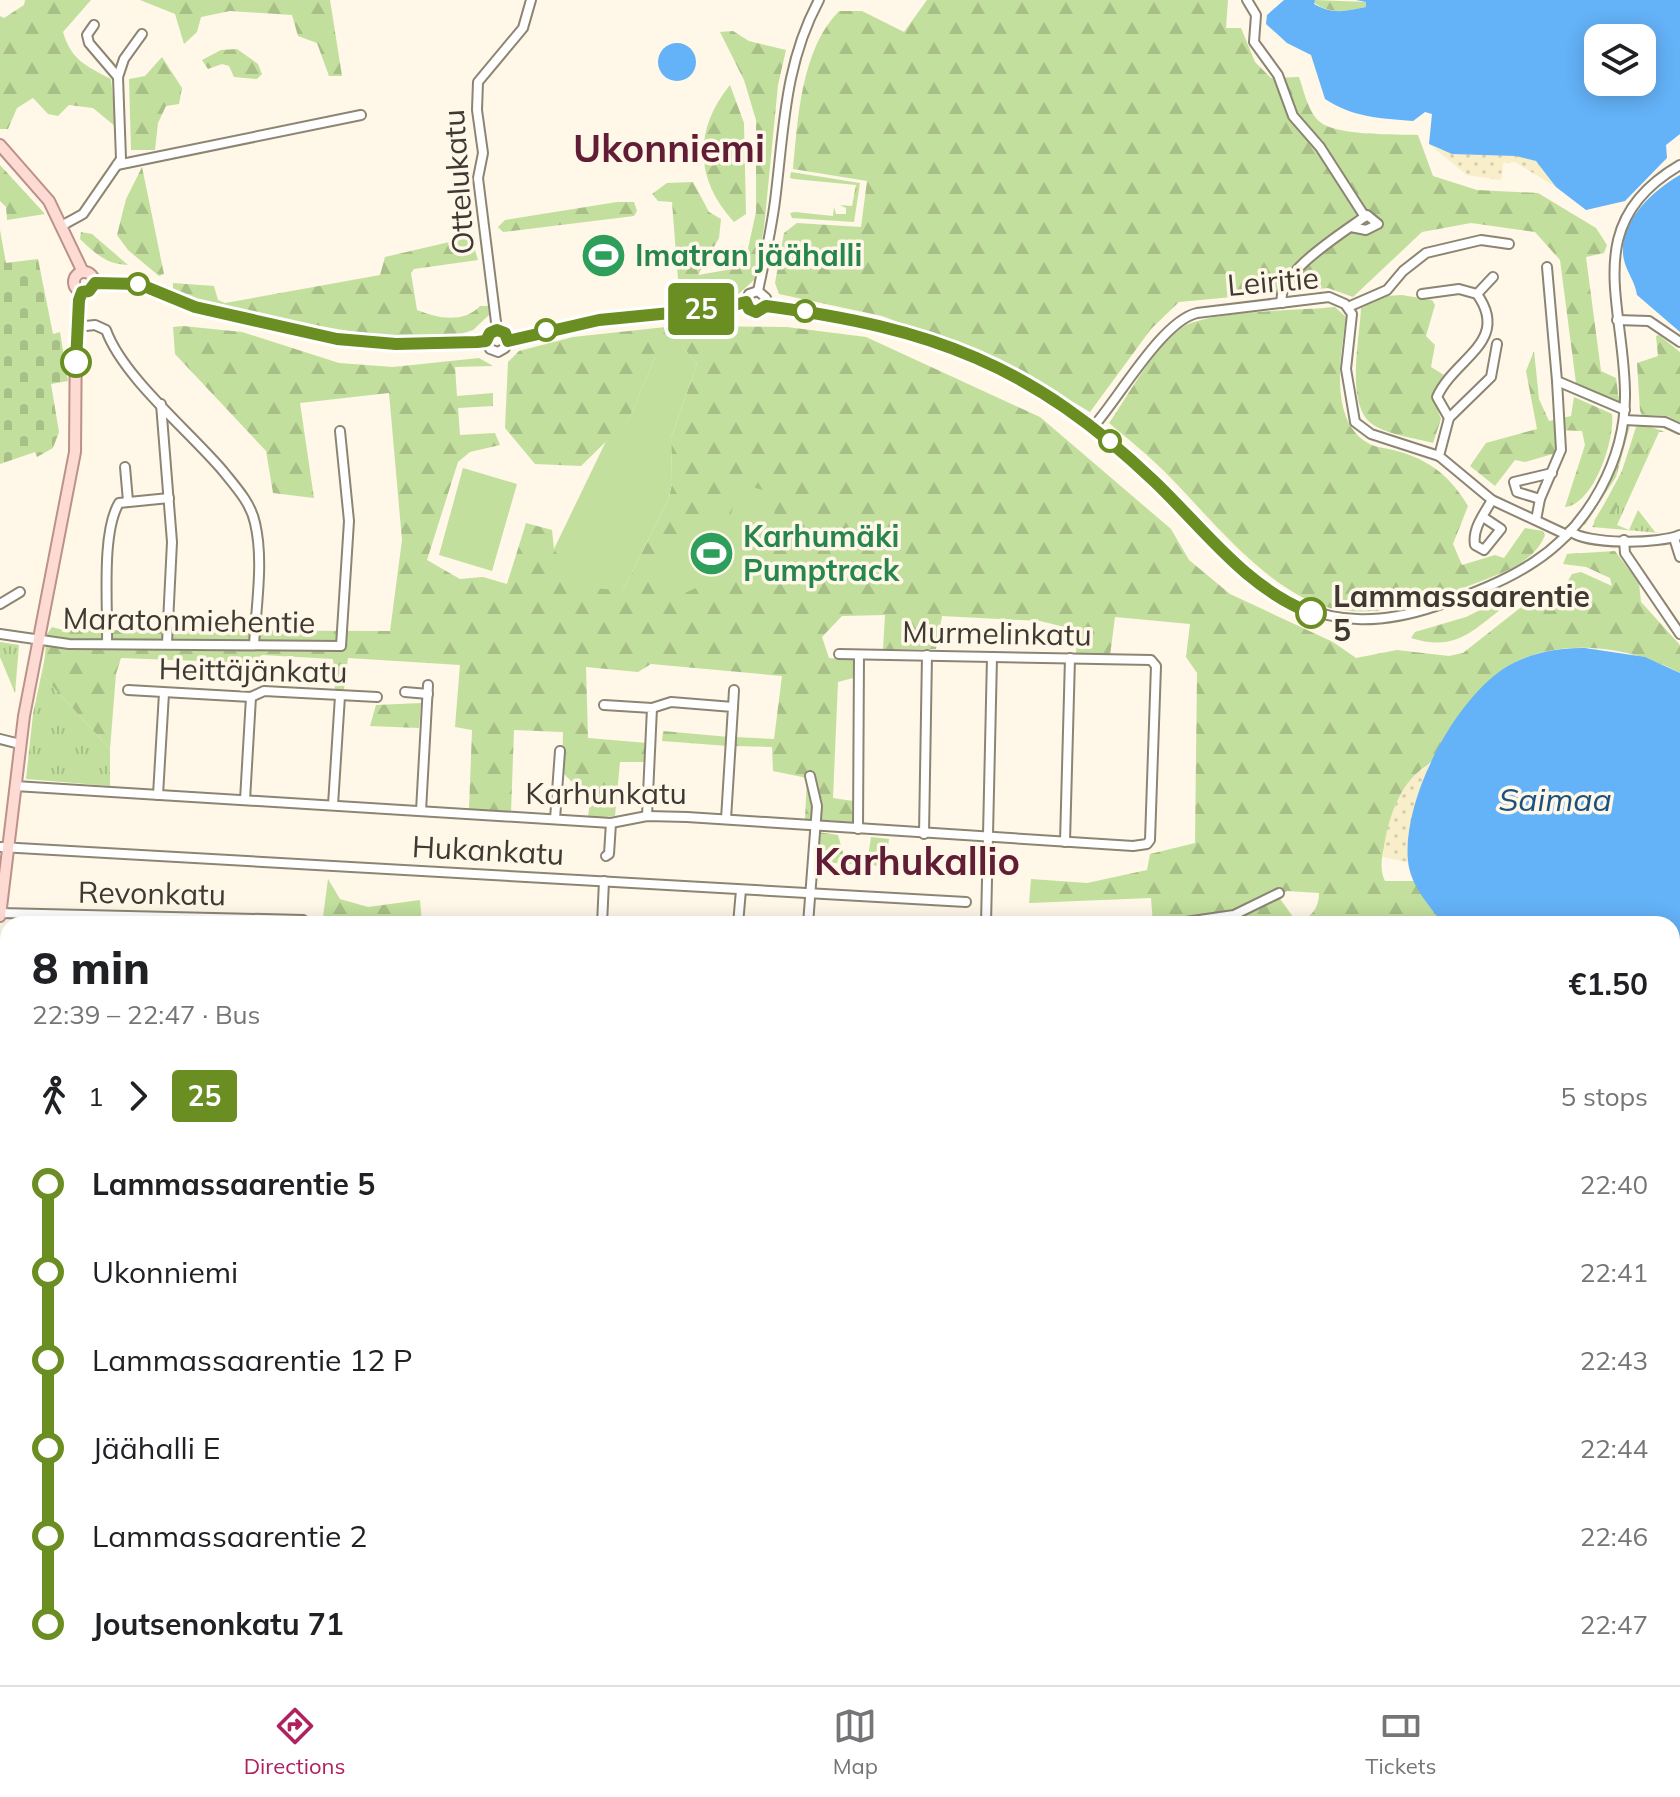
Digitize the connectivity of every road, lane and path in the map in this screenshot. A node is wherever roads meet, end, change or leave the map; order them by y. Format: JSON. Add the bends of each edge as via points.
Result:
{"nodes":[{"id":1,"x":531,"y":0,"type":"edge"},
{"id":2,"x":819,"y":0,"type":"edge"},
{"id":3,"x":1247,"y":0,"type":"edge"},
{"id":4,"x":94,"y":25,"type":"dead end"},
{"id":5,"x":142,"y":34,"type":"dead end"},
{"id":6,"x":118,"y":77,"type":"junction"},
{"id":7,"x":361,"y":115,"type":"dead end"},
{"id":8,"x":0,"y":145,"type":"edge"},
{"id":9,"x":117,"y":165,"type":"junction"},
{"id":10,"x":1680,"y":165,"type":"edge"},
{"id":11,"x":1366,"y":216,"type":"junction"},
{"id":12,"x":63,"y":225,"type":"junction"},
{"id":13,"x":1351,"y":227,"type":"junction"},
{"id":14,"x":1509,"y":244,"type":"dead end"},
{"id":15,"x":1547,"y":267,"type":"dead end"},
{"id":16,"x":83,"y":272,"type":"junction"},
{"id":17,"x":1493,"y":277,"type":"dead end"},
{"id":18,"x":95,"y":283,"type":"junction"},
{"id":19,"x":758,"y":291,"type":"junction"},
{"id":20,"x":82,"y":292,"type":"junction"},
{"id":21,"x":1422,"y":294,"type":"dead end"},
{"id":22,"x":1477,"y":294,"type":"junction"},
{"id":23,"x":746,"y":302,"type":"junction"},
{"id":24,"x":1282,"y":303,"type":"junction"},
{"id":25,"x":766,"y":306,"type":"junction"},
{"id":26,"x":1348,"y":307,"type":"junction"},
{"id":27,"x":1617,"y":320,"type":"junction"},
{"id":28,"x":76,"y":327,"type":"junction"},
{"id":29,"x":497,"y":330,"type":"junction"},
{"id":30,"x":486,"y":341,"type":"junction"},
{"id":31,"x":508,"y":341,"type":"junction"},
{"id":32,"x":1680,"y":342,"type":"edge"},
{"id":33,"x":1497,"y":344,"type":"dead end"},
{"id":34,"x":1557,"y":381,"type":"junction"},
{"id":35,"x":161,"y":403,"type":"junction"},
{"id":36,"x":1624,"y":415,"type":"junction"},
{"id":37,"x":1449,"y":418,"type":"junction"},
{"id":38,"x":1093,"y":427,"type":"junction"},
{"id":39,"x":1680,"y":429,"type":"edge"},
{"id":40,"x":340,"y":431,"type":"dead end"},
{"id":41,"x":1439,"y":456,"type":"junction"},
{"id":42,"x":125,"y":467,"type":"dead end"},
{"id":43,"x":1552,"y":473,"type":"junction"},
{"id":44,"x":169,"y":498,"type":"junction"},
{"id":45,"x":1540,"y":499,"type":"junction"},
{"id":46,"x":1492,"y":500,"type":"junction"},
{"id":47,"x":128,"y":501,"type":"junction"},
{"id":48,"x":1483,"y":517,"type":"dead end"},
{"id":49,"x":1536,"y":520,"type":"junction"},
{"id":50,"x":1569,"y":533,"type":"junction"},
{"id":51,"x":1677,"y":536,"type":"edge"},
{"id":52,"x":1624,"y":540,"type":"junction"},
{"id":53,"x":1680,"y":557,"type":"edge"},
{"id":54,"x":20,"y":592,"type":"dead end"},
{"id":55,"x":0,"y":604,"type":"edge"},
{"id":56,"x":0,"y":634,"type":"edge"},
{"id":57,"x":1680,"y":634,"type":"edge"},
{"id":58,"x":38,"y":640,"type":"junction"},
{"id":59,"x":107,"y":643,"type":"junction"},
{"id":60,"x":167,"y":643,"type":"junction"},
{"id":61,"x":254,"y":645,"type":"junction"},
{"id":62,"x":839,"y":654,"type":"dead end"},
{"id":63,"x":859,"y":655,"type":"junction"},
{"id":64,"x":927,"y":655,"type":"junction"},
{"id":65,"x":992,"y":657,"type":"junction"},
{"id":66,"x":1070,"y":658,"type":"junction"},
{"id":67,"x":128,"y":690,"type":"dead end"},
{"id":68,"x":734,"y":690,"type":"dead end"},
{"id":69,"x":405,"y":692,"type":"dead end"},
{"id":70,"x":164,"y":693,"type":"junction"},
{"id":71,"x":340,"y":696,"type":"junction"},
{"id":72,"x":251,"y":697,"type":"junction"},
{"id":73,"x":377,"y":697,"type":"dead end"},
{"id":74,"x":604,"y":705,"type":"dead end"},
{"id":75,"x":733,"y":707,"type":"junction"},
{"id":76,"x":652,"y":708,"type":"junction"},
{"id":77,"x":0,"y":739,"type":"edge"},
{"id":78,"x":20,"y":744,"type":"junction"},
{"id":79,"x":560,"y":751,"type":"dead end"},
{"id":80,"x":810,"y":776,"type":"dead end"},
{"id":81,"x":15,"y":786,"type":"junction"},
{"id":82,"x":158,"y":795,"type":"junction"},
{"id":83,"x":245,"y":800,"type":"junction"},
{"id":84,"x":333,"y":805,"type":"junction"},
{"id":85,"x":421,"y":811,"type":"junction"},
{"id":86,"x":647,"y":816,"type":"junction"},
{"id":87,"x":555,"y":819,"type":"junction"},
{"id":88,"x":726,"y":819,"type":"junction"},
{"id":89,"x":611,"y":823,"type":"junction"},
{"id":90,"x":814,"y":826,"type":"junction"},
{"id":91,"x":858,"y":829,"type":"junction"},
{"id":92,"x":924,"y":834,"type":"junction"},
{"id":93,"x":989,"y":838,"type":"junction"},
{"id":94,"x":1065,"y":842,"type":"junction"},
{"id":95,"x":1147,"y":844,"type":"joint"},
{"id":96,"x":4,"y":848,"type":"edge"},
{"id":97,"x":606,"y":856,"type":"dead end"},
{"id":98,"x":604,"y":881,"type":"junction"},
{"id":99,"x":741,"y":890,"type":"junction"},
{"id":100,"x":810,"y":893,"type":"junction"},
{"id":101,"x":1279,"y":893,"type":"dead end"},
{"id":102,"x":966,"y":902,"type":"dead end"},
{"id":103,"x":0,"y":915,"type":"edge"},
{"id":104,"x":61,"y":916,"type":"edge"},
{"id":105,"x":602,"y":916,"type":"edge"},
{"id":106,"x":739,"y":916,"type":"edge"},
{"id":107,"x":809,"y":916,"type":"edge"},
{"id":108,"x":986,"y":916,"type":"edge"},
{"id":109,"x":1227,"y":916,"type":"edge"}],
"edges":[{"from":1,"to":29,"type":"street","name":"Ottelukatu","via":[[523,28],[484,71],[476,93],[483,153],[478,178]]},
{"from":2,"to":19,"type":"street","via":[[788,85],[775,205]]},
{"from":3,"to":11,"type":"street","via":[[1256,15],[1254,42],[1278,75],[1288,107]]},
{"from":4,"to":6,"type":"street","via":[[87,35],[89,43]]},
{"from":5,"to":6,"type":"street"},
{"from":6,"to":9,"type":"street","via":[[123,154]]},
{"from":7,"to":9,"type":"street"},
{"from":8,"to":12,"type":"main road"},
{"from":9,"to":12,"type":"street","via":[[83,214]]},
{"from":10,"to":27,"type":"street","via":[[1639,198],[1618,234],[1613,267]]},
{"from":11,"to":13,"type":"street"},
{"from":11,"to":13,"type":"street","via":[[1377,219],[1374,228]]},
{"from":12,"to":16,"type":"main road"},
{"from":13,"to":24,"type":"street","via":[[1298,269],[1281,293]]},
{"from":14,"to":26,"type":"street","via":[[1481,240],[1426,253],[1387,290]]},
{"from":15,"to":34,"type":"street"},
{"from":16,"to":18,"type":"main road","via":[[92,274]]},
{"from":16,"to":20,"type":"main road","via":[[74,281]]},
{"from":17,"to":22,"type":"street"},
{"from":18,"to":20,"type":"main road"},
{"from":18,"to":30,"type":"street","via":[[139,284],[195,307],[337,339],[422,345]]},
{"from":19,"to":23,"type":"street"},
{"from":19,"to":25,"type":"street"},
{"from":20,"to":28,"type":"main road"},
{"from":21,"to":22,"type":"street","via":[[1459,289]]},
{"from":22,"to":37,"type":"street","via":[[1490,324],[1441,389],[1438,403]]},
{"from":23,"to":25,"type":"street","via":[[756,312]]},
{"from":23,"to":31,"type":"street","via":[[573,324]]},
{"from":24,"to":26,"type":"street","name":"Leiritie","via":[[1329,297]]},
{"from":24,"to":38,"type":"street","name":"Leiritie","via":[[1182,318]]},
{"from":25,"to":38,"type":"street","via":[[840,315],[922,335],[991,363]]},
{"from":26,"to":41,"type":"street","name":"Leiritie","via":[[1352,320],[1346,378],[1355,422],[1371,434]]},
{"from":27,"to":32,"type":"street","via":[[1649,321]]},
{"from":27,"to":36,"type":"street"},
{"from":28,"to":35,"type":"street","via":[[102,326],[112,346]]},
{"from":28,"to":58,"type":"main road","via":[[75,452]]},
{"from":29,"to":30,"type":"street"},
{"from":29,"to":31,"type":"street"},
{"from":30,"to":31,"type":"street","via":[[498,352]]},
{"from":33,"to":37,"type":"street","via":[[1491,377]]},
{"from":34,"to":36,"type":"street"},
{"from":34,"to":43,"type":"street","via":[[1561,450]]},
{"from":35,"to":44,"type":"street"},
{"from":35,"to":61,"type":"street","via":[[251,511],[259,542]]},
{"from":36,"to":39,"type":"street"},
{"from":36,"to":50,"type":"street","via":[[1606,480]]},
{"from":37,"to":41,"type":"street"},
{"from":38,"to":50,"type":"street","via":[[1253,579],[1285,601],[1332,618],[1380,620],[1460,598],[1521,570]]},
{"from":40,"to":61,"type":"street","name":"Maratonmiehentie","via":[[349,521],[341,646]]},
{"from":41,"to":46,"type":"street"},
{"from":42,"to":47,"type":"street"},
{"from":43,"to":45,"type":"street"},
{"from":43,"to":45,"type":"street","via":[[1514,482],[1517,492]]},
{"from":44,"to":47,"type":"street"},
{"from":44,"to":60,"type":"street"},
{"from":45,"to":49,"type":"street"},
{"from":46,"to":48,"type":"street"},
{"from":46,"to":49,"type":"street"},
{"from":47,"to":59,"type":"street","via":[[119,503],[110,530]]},
{"from":49,"to":50,"type":"street"},
{"from":50,"to":52,"type":"street","via":[[1587,540]]},
{"from":51,"to":52,"type":"street"},
{"from":51,"to":53,"type":"street"},
{"from":52,"to":57,"type":"street","via":[[1625,553]]},
{"from":54,"to":55,"type":"street"},
{"from":56,"to":58,"type":"street","name":"Maratonmiehentie"},
{"from":58,"to":59,"type":"street","name":"Maratonmiehentie"},
{"from":58,"to":78,"type":"main road"},
{"from":59,"to":60,"type":"street","name":"Maratonmiehentie"},
{"from":60,"to":61,"type":"street","name":"Maratonmiehentie"},
{"from":62,"to":63,"type":"street","name":"Murmelinkatu"},
{"from":63,"to":64,"type":"street","name":"Murmelinkatu"},
{"from":63,"to":91,"type":"street"},
{"from":64,"to":65,"type":"street","name":"Murmelinkatu"},
{"from":64,"to":92,"type":"street"},
{"from":65,"to":66,"type":"street","name":"Murmelinkatu"},
{"from":65,"to":93,"type":"street"},
{"from":66,"to":94,"type":"street"},
{"from":66,"to":95,"type":"street","name":"Murmelinkatu","via":[[1154,662]]},
{"from":67,"to":70,"type":"street","name":"Heittäjänkatu"},
{"from":68,"to":75,"type":"street"},
{"from":69,"to":85,"type":"street","via":[[428,689]]},
{"from":70,"to":72,"type":"street","name":"Heittäjänkatu"},
{"from":70,"to":82,"type":"street"},
{"from":71,"to":72,"type":"street","name":"Heittäjänkatu","via":[[264,691]]},
{"from":71,"to":73,"type":"street","name":"Heittäjänkatu"},
{"from":71,"to":84,"type":"street"},
{"from":72,"to":83,"type":"street"},
{"from":74,"to":76,"type":"street"},
{"from":75,"to":76,"type":"street","via":[[671,702]]},
{"from":75,"to":88,"type":"street"},
{"from":76,"to":86,"type":"street"},
{"from":77,"to":78,"type":"street"},
{"from":78,"to":81,"type":"main road"},
{"from":79,"to":87,"type":"street"},
{"from":80,"to":90,"type":"street","via":[[816,794]]},
{"from":81,"to":82,"type":"street","name":"Karhunkatu"},
{"from":81,"to":96,"type":"main road"},
{"from":82,"to":83,"type":"street","name":"Karhunkatu"},
{"from":83,"to":84,"type":"street","name":"Karhunkatu"},
{"from":84,"to":85,"type":"street","name":"Karhunkatu"},
{"from":85,"to":87,"type":"street","name":"Karhunkatu"},
{"from":86,"to":88,"type":"street","name":"Karhunkatu"},
{"from":86,"to":89,"type":"street","name":"Karhunkatu"},
{"from":87,"to":89,"type":"street","name":"Karhunkatu"},
{"from":88,"to":90,"type":"street","name":"Karhunkatu"},
{"from":89,"to":97,"type":"street"},
{"from":90,"to":91,"type":"street","name":"Karhunkatu"},
{"from":90,"to":100,"type":"street"},
{"from":91,"to":92,"type":"street","name":"Karhunkatu"},
{"from":92,"to":93,"type":"street","name":"Karhunkatu"},
{"from":93,"to":94,"type":"street","name":"Karhunkatu"},
{"from":93,"to":108,"type":"street"},
{"from":94,"to":95,"type":"street","name":"Karhunkatu"},
{"from":96,"to":98,"type":"street","name":"Hukankatu"},
{"from":96,"to":103,"type":"main road"},
{"from":98,"to":99,"type":"street","name":"Hukankatu"},
{"from":98,"to":105,"type":"street"},
{"from":99,"to":100,"type":"street","name":"Hukankatu"},
{"from":99,"to":106,"type":"street"},
{"from":100,"to":102,"type":"street","name":"Hukankatu"},
{"from":100,"to":107,"type":"street"},
{"from":101,"to":109,"type":"street"},
{"from":103,"to":104,"type":"street","name":"Revonkatu"}]}
